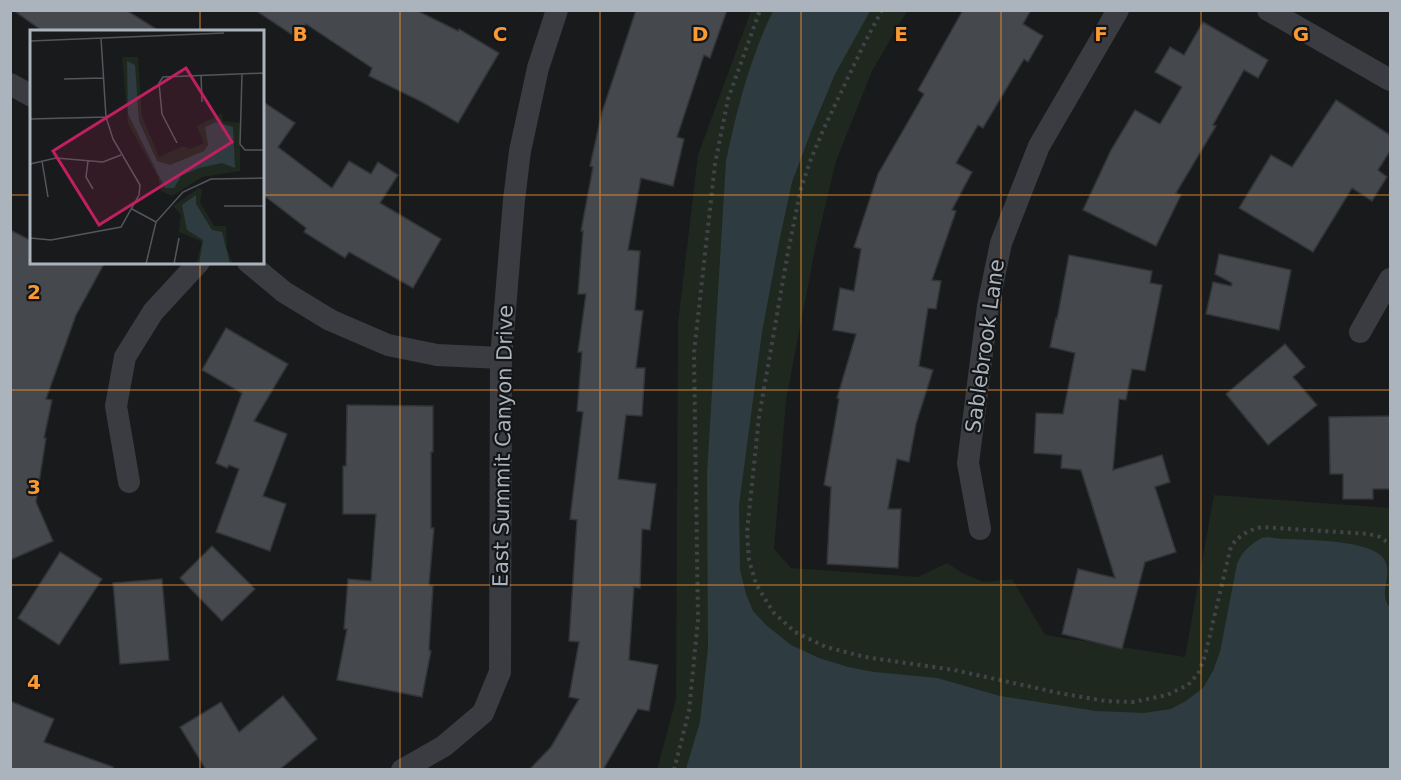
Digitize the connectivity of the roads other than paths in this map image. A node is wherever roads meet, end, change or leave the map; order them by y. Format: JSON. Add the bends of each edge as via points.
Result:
{"nodes":[{"id":1,"x":557,"y":10,"type":"edge"},
{"id":2,"x":1118,"y":10,"type":"edge"},
{"id":3,"x":1268,"y":10,"type":"edge"},
{"id":4,"x":1390,"y":80,"type":"edge"},
{"id":5,"x":10,"y":84,"type":"edge"},
{"id":6,"x":30,"y":95,"type":"edge"},
{"id":7,"x":197,"y":264,"type":"edge"},
{"id":8,"x":250,"y":264,"type":"edge"},
{"id":9,"x":1390,"y":279,"type":"edge"},
{"id":10,"x":1360,"y":332,"type":"dead end"},
{"id":11,"x":501,"y":358,"type":"junction"},
{"id":12,"x":129,"y":482,"type":"dead end"},
{"id":13,"x":980,"y":529,"type":"dead end"},
{"id":14,"x":402,"y":770,"type":"edge"}],
"edges":[{"from":1,"to":11,"type":"street","name":"East Summit Canyon Drive","via":[[538,68],[520,151]]},
{"from":2,"to":13,"type":"street","name":"Sablebrook Lane","via":[[1039,146],[1001,243],[988,306],[968,463]]},
{"from":3,"to":4,"type":"street"},
{"from":5,"to":6,"type":"street"},
{"from":7,"to":12,"type":"street","via":[[153,312],[125,357],[116,406]]},
{"from":8,"to":11,"type":"street","via":[[284,292],[330,320],[388,345],[437,355]]},
{"from":9,"to":10,"type":"street"},
{"from":11,"to":14,"type":"street","name":"East Summit Canyon Drive","via":[[500,672],[483,713],[444,746]]}]}
